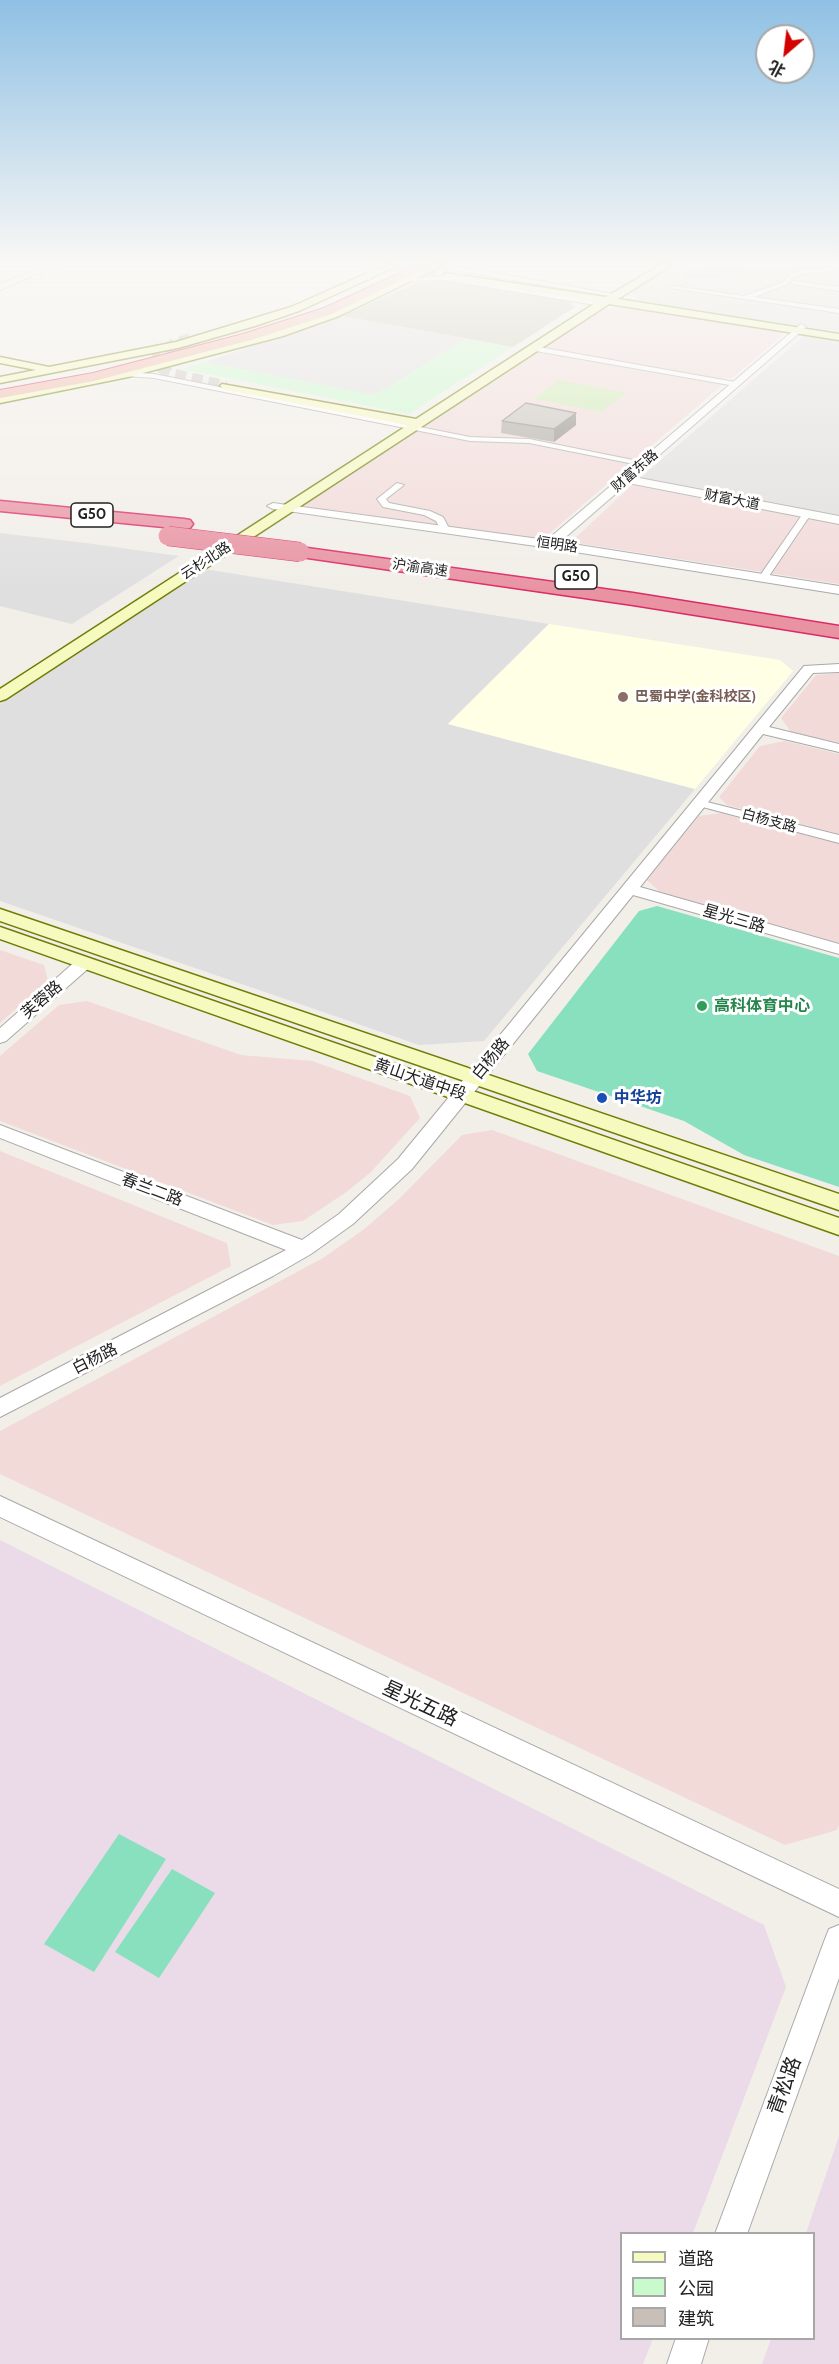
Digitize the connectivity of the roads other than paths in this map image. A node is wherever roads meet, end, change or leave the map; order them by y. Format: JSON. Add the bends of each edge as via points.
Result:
{"nodes":[{"id":1,"x":33,"y":375,"type":"edge"},
{"id":2,"x":68,"y":375,"type":"edge"},
{"id":3,"x":100,"y":375,"type":"edge"},
{"id":4,"x":126,"y":375,"type":"edge"},
{"id":5,"x":144,"y":375,"type":"edge"},
{"id":6,"x":199,"y":375,"type":"edge"},
{"id":7,"x":484,"y":375,"type":"edge"},
{"id":8,"x":488,"y":375,"type":"edge"},
{"id":9,"x":686,"y":375,"type":"edge"},
{"id":10,"x":745,"y":375,"type":"edge"},
{"id":11,"x":202,"y":376,"type":"junction"},
{"id":12,"x":0,"y":380,"type":"edge"},
{"id":13,"x":224,"y":383,"type":"junction"},
{"id":14,"x":194,"y":384,"type":"junction"},
{"id":15,"x":735,"y":384,"type":"junction"},
{"id":16,"x":0,"y":387,"type":"edge"},
{"id":17,"x":207,"y":387,"type":"junction"},
{"id":18,"x":0,"y":394,"type":"edge"},
{"id":19,"x":0,"y":399,"type":"edge"},
{"id":20,"x":411,"y":422,"type":"junction"},
{"id":21,"x":644,"y":463,"type":"junction"},
{"id":22,"x":626,"y":479,"type":"junction"},
{"id":23,"x":400,"y":485,"type":"dead end"},
{"id":24,"x":0,"y":499,"type":"edge"},
{"id":25,"x":0,"y":506,"type":"edge"},
{"id":26,"x":280,"y":507,"type":"junction"},
{"id":27,"x":807,"y":514,"type":"junction"},
{"id":28,"x":110,"y":516,"type":"junction"},
{"id":29,"x":0,"y":518,"type":"edge"},
{"id":30,"x":839,"y":520,"type":"edge"},
{"id":31,"x":445,"y":530,"type":"junction"},
{"id":32,"x":550,"y":544,"type":"junction"},
{"id":33,"x":307,"y":546,"type":"junction"},
{"id":34,"x":764,"y":577,"type":"junction"},
{"id":35,"x":839,"y":590,"type":"edge"},
{"id":36,"x":839,"y":617,"type":"edge"},
{"id":37,"x":839,"y":634,"type":"edge"},
{"id":38,"x":839,"y":668,"type":"edge"},
{"id":39,"x":0,"y":684,"type":"edge"},
{"id":40,"x":0,"y":696,"type":"edge"},
{"id":41,"x":760,"y":729,"type":"junction"},
{"id":42,"x":839,"y":748,"type":"edge"},
{"id":43,"x":699,"y":803,"type":"junction"},
{"id":44,"x":839,"y":839,"type":"edge"},
{"id":45,"x":629,"y":889,"type":"junction"},
{"id":46,"x":0,"y":915,"type":"edge"},
{"id":47,"x":0,"y":933,"type":"edge"},
{"id":48,"x":839,"y":949,"type":"edge"},
{"id":49,"x":84,"y":963,"type":"junction"},
{"id":50,"x":0,"y":1037,"type":"edge"},
{"id":51,"x":469,"y":1086,"type":"junction"},
{"id":52,"x":0,"y":1131,"type":"edge"},
{"id":53,"x":839,"y":1202,"type":"edge"},
{"id":54,"x":839,"y":1227,"type":"edge"},
{"id":55,"x":304,"y":1249,"type":"junction"},
{"id":56,"x":0,"y":1408,"type":"edge"},
{"id":57,"x":0,"y":1506,"type":"edge"},
{"id":58,"x":839,"y":1903,"type":"edge"},
{"id":59,"x":839,"y":1939,"type":"edge"},
{"id":60,"x":732,"y":2232,"type":"edge"},
{"id":61,"x":692,"y":2340,"type":"edge"},
{"id":62,"x":684,"y":2364,"type":"edge"}],
"edges":[{"from":1,"to":12,"type":"main road"},
{"from":2,"to":16,"type":"highway"},
{"from":3,"to":18,"type":"highway"},
{"from":4,"to":19,"type":"main road"},
{"from":5,"to":14,"type":"street"},
{"from":6,"to":11,"type":"street"},
{"from":7,"to":20,"type":"main road"},
{"from":8,"to":20,"type":"main road"},
{"from":9,"to":15,"type":"street"},
{"from":10,"to":15,"type":"street","name":"财富东路"},
{"from":11,"to":13,"type":"street"},
{"from":11,"to":14,"type":"street"},
{"from":13,"to":17,"type":"street","via":[[207,382]]},
{"from":13,"to":20,"type":"main road"},
{"from":14,"to":17,"type":"street"},
{"from":15,"to":21,"type":"street","name":"财富东路"},
{"from":17,"to":20,"type":"street"},
{"from":20,"to":21,"type":"street","via":[[470,439],[530,441]]},
{"from":20,"to":26,"type":"main road","name":"云杉北路"},
{"from":21,"to":22,"type":"street","name":"财富东路"},
{"from":22,"to":27,"type":"street","name":"财富大道"},
{"from":22,"to":32,"type":"street","name":"财富东路"},
{"from":23,"to":31,"type":"street","via":[[381,499],[386,505],[434,516]]},
{"from":24,"to":28,"type":"highway"},
{"from":25,"to":28,"type":"highway","name":"沪渝高速","number":"G50"},
{"from":26,"to":31,"type":"street","name":"恒明路"},
{"from":26,"to":39,"type":"main road","name":"云杉北路"},
{"from":26,"to":40,"type":"main road","name":"云杉北路"},
{"from":27,"to":30,"type":"street","name":"财富大道"},
{"from":27,"to":34,"type":"street"},
{"from":28,"to":33,"type":"highway","name":"沪渝高速","number":"G50","via":[[184,524]]},
{"from":29,"to":33,"type":"highway","name":"沪渝高速","number":"G50","bridge":true},
{"from":31,"to":32,"type":"street","name":"恒明路"},
{"from":32,"to":34,"type":"street","name":"恒明路"},
{"from":33,"to":36,"type":"highway","name":"沪渝高速","number":"G50","via":[[742,601]]},
{"from":33,"to":37,"type":"highway","name":"沪渝高速","number":"G50"},
{"from":34,"to":35,"type":"street","name":"恒明路"},
{"from":38,"to":41,"type":"street","name":"白杨路","via":[[808,669]]},
{"from":41,"to":42,"type":"street"},
{"from":41,"to":43,"type":"street","name":"白杨路"},
{"from":43,"to":44,"type":"street","name":"白杨支路"},
{"from":43,"to":45,"type":"street","name":"白杨路"},
{"from":45,"to":48,"type":"street","name":"星光三路"},
{"from":45,"to":51,"type":"street","name":"白杨路"},
{"from":46,"to":51,"type":"main road","name":"黄山大道中段"},
{"from":47,"to":49,"type":"main road","name":"黄山大道中段"},
{"from":49,"to":50,"type":"street","name":"芙蓉路"},
{"from":49,"to":51,"type":"main road","name":"黄山大道中段"},
{"from":51,"to":53,"type":"main road","name":"黄山大道中段"},
{"from":51,"to":54,"type":"main road","name":"黄山大道中段"},
{"from":51,"to":55,"type":"street","name":"白杨路","via":[[384,1186]]},
{"from":52,"to":55,"type":"street","name":"春兰二路"},
{"from":55,"to":56,"type":"street","name":"白杨路"},
{"from":57,"to":58,"type":"street","name":"星光五路"},
{"from":59,"to":60,"type":"street","name":"青松路"},
{"from":61,"to":62,"type":"street"}]}
